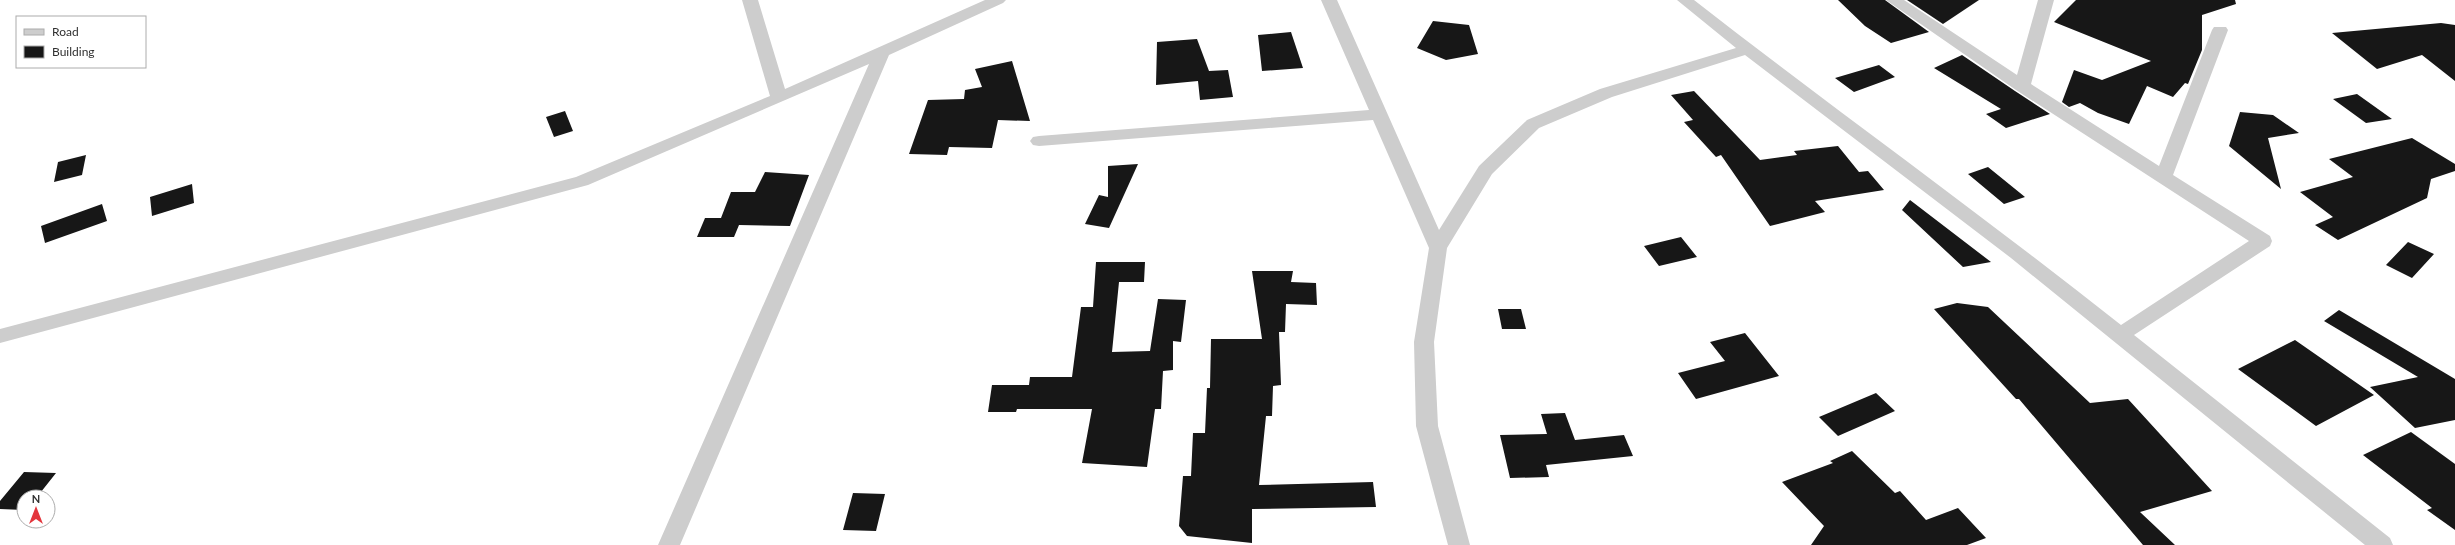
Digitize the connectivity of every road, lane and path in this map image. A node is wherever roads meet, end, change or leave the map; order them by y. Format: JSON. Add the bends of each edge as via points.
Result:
{"nodes":[{"id":1,"x":750,"y":0,"type":"edge"},
{"id":2,"x":998,"y":0,"type":"edge"},
{"id":3,"x":1330,"y":0,"type":"edge"},
{"id":4,"x":1685,"y":0,"type":"edge"},
{"id":5,"x":1894,"y":0,"type":"edge"},
{"id":6,"x":2046,"y":0,"type":"edge"},
{"id":7,"x":2220,"y":30,"type":"dead end"},
{"id":8,"x":1748,"y":49,"type":"junction"},
{"id":9,"x":883,"y":50,"type":"junction"},
{"id":10,"x":2022,"y":86,"type":"junction"},
{"id":11,"x":779,"y":98,"type":"junction"},
{"id":12,"x":1380,"y":114,"type":"junction"},
{"id":13,"x":1039,"y":141,"type":"dead end"},
{"id":14,"x":2164,"y":177,"type":"junction"},
{"id":15,"x":1438,"y":248,"type":"junction"},
{"id":16,"x":2120,"y":335,"type":"junction"},
{"id":17,"x":0,"y":336,"type":"edge"},
{"id":18,"x":669,"y":545,"type":"edge"},
{"id":19,"x":1459,"y":545,"type":"edge"},
{"id":20,"x":2382,"y":545,"type":"edge"}],
"edges":[{"from":1,"to":11,"type":"street"},
{"from":2,"to":9,"type":"street"},
{"from":3,"to":12,"type":"street"},
{"from":4,"to":8,"type":"street"},
{"from":5,"to":10,"type":"street"},
{"from":6,"to":10,"type":"street"},
{"from":7,"to":14,"type":"street"},
{"from":8,"to":15,"type":"street","via":[[1606,93],[1533,124],[1485,170]]},
{"from":8,"to":16,"type":"street","via":[[2018,253]]},
{"from":9,"to":11,"type":"street"},
{"from":9,"to":18,"type":"street"},
{"from":10,"to":14,"type":"street"},
{"from":11,"to":17,"type":"street","via":[[582,181]]},
{"from":12,"to":13,"type":"street"},
{"from":12,"to":15,"type":"street"},
{"from":14,"to":16,"type":"street","via":[[2263,241]]},
{"from":15,"to":19,"type":"street","via":[[1424,342],[1427,426]]},
{"from":16,"to":20,"type":"street"}]}
